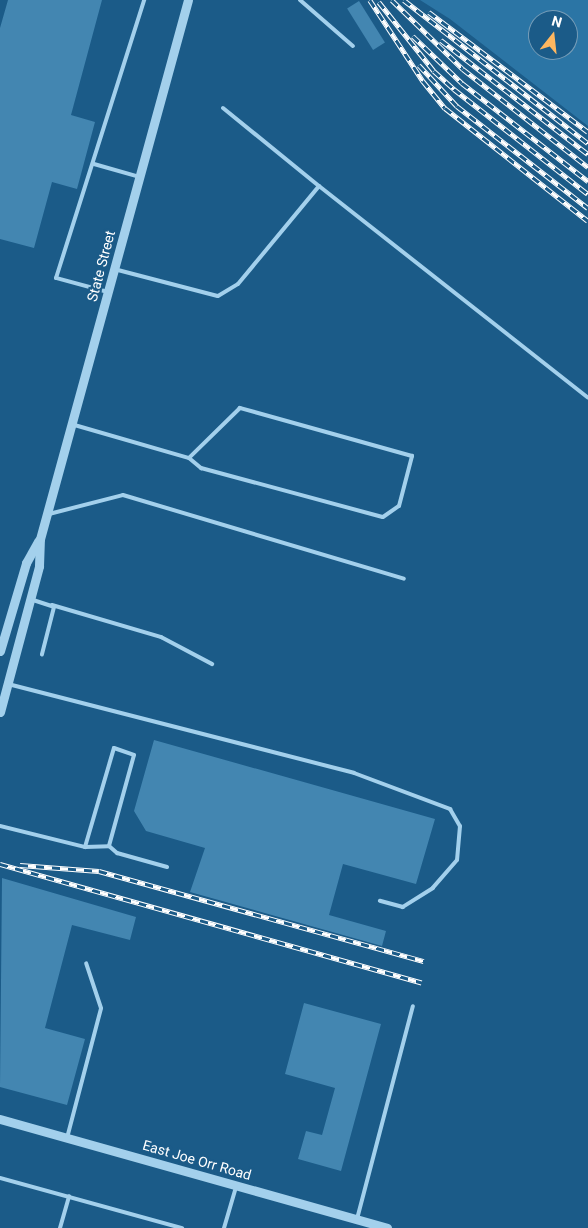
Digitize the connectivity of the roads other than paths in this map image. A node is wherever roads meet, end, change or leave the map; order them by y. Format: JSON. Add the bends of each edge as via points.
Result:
{"nodes":[{"id":1,"x":144,"y":0,"type":"edge"},
{"id":2,"x":188,"y":0,"type":"edge"},
{"id":3,"x":300,"y":0,"type":"edge"},
{"id":4,"x":353,"y":46,"type":"dead end"},
{"id":5,"x":223,"y":108,"type":"dead end"},
{"id":6,"x":94,"y":164,"type":"junction"},
{"id":7,"x":140,"y":176,"type":"junction"},
{"id":8,"x":319,"y":186,"type":"junction"},
{"id":9,"x":114,"y":270,"type":"junction"},
{"id":10,"x":108,"y":292,"type":"junction"},
{"id":11,"x":588,"y":398,"type":"edge"},
{"id":12,"x":72,"y":424,"type":"junction"},
{"id":13,"x":189,"y":458,"type":"junction"},
{"id":14,"x":47,"y":514,"type":"junction"},
{"id":15,"x":40,"y":539,"type":"junction"},
{"id":16,"x":404,"y":579,"type":"dead end"},
{"id":17,"x":30,"y":599,"type":"junction"},
{"id":18,"x":52,"y":605,"type":"junction"},
{"id":19,"x":0,"y":651,"type":"edge"},
{"id":20,"x":42,"y":654,"type":"dead end"},
{"id":21,"x":212,"y":664,"type":"dead end"},
{"id":22,"x":8,"y":684,"type":"junction"},
{"id":23,"x":0,"y":712,"type":"edge"},
{"id":24,"x":0,"y":826,"type":"edge"},
{"id":25,"x":109,"y":846,"type":"junction"},
{"id":26,"x":85,"y":847,"type":"junction"},
{"id":27,"x":168,"y":867,"type":"dead end"},
{"id":28,"x":380,"y":901,"type":"dead end"},
{"id":29,"x":86,"y":963,"type":"dead end"},
{"id":30,"x":412,"y":1006,"type":"dead end"},
{"id":31,"x":0,"y":1119,"type":"edge"},
{"id":32,"x":67,"y":1138,"type":"junction"},
{"id":33,"x":0,"y":1178,"type":"edge"},
{"id":34,"x":236,"y":1185,"type":"junction"},
{"id":35,"x":69,"y":1196,"type":"junction"},
{"id":36,"x":357,"y":1220,"type":"junction"},
{"id":37,"x":60,"y":1228,"type":"edge"},
{"id":38,"x":182,"y":1228,"type":"edge"},
{"id":39,"x":224,"y":1228,"type":"edge"},
{"id":40,"x":387,"y":1228,"type":"edge"}],
"edges":[{"from":1,"to":6,"type":"lane"},
{"from":2,"to":7,"type":"street","name":"State Street"},
{"from":3,"to":4,"type":"lane"},
{"from":5,"to":8,"type":"lane"},
{"from":6,"to":7,"type":"lane"},
{"from":6,"to":10,"type":"lane","via":[[56,278]]},
{"from":7,"to":9,"type":"street","name":"State Street"},
{"from":8,"to":9,"type":"lane","via":[[238,284],[218,296]]},
{"from":8,"to":11,"type":"lane"},
{"from":9,"to":10,"type":"street","name":"State Street"},
{"from":10,"to":12,"type":"street","name":"State Street"},
{"from":12,"to":13,"type":"lane"},
{"from":12,"to":14,"type":"street","name":"State Street"},
{"from":13,"to":13,"type":"lane","via":[[201,468],[383,517],[399,506],[412,456],[240,408]]},
{"from":14,"to":15,"type":"street","name":"State Street"},
{"from":14,"to":16,"type":"lane","via":[[123,495]]},
{"from":15,"to":17,"type":"street","name":"State Street","via":[[39,566]]},
{"from":15,"to":19,"type":"street","name":"State Street","via":[[26,563]]},
{"from":17,"to":18,"type":"lane"},
{"from":17,"to":22,"type":"street","name":"State Street"},
{"from":18,"to":20,"type":"lane"},
{"from":18,"to":21,"type":"lane","via":[[161,637]]},
{"from":22,"to":23,"type":"street","name":"State Street"},
{"from":22,"to":28,"type":"lane","via":[[354,773],[450,809],[460,826],[457,860],[433,888],[403,906]]},
{"from":24,"to":26,"type":"lane"},
{"from":25,"to":26,"type":"lane"},
{"from":25,"to":26,"type":"lane","via":[[134,755],[114,748]]},
{"from":25,"to":27,"type":"lane","via":[[117,853]]},
{"from":29,"to":32,"type":"lane","via":[[101,1008]]},
{"from":30,"to":36,"type":"lane"},
{"from":31,"to":32,"type":"street","name":"East Joe Orr Road"},
{"from":32,"to":34,"type":"street","name":"East Joe Orr Road"},
{"from":33,"to":35,"type":"lane"},
{"from":34,"to":36,"type":"street","name":"East Joe Orr Road"},
{"from":34,"to":39,"type":"lane"},
{"from":35,"to":37,"type":"lane"},
{"from":35,"to":38,"type":"lane"},
{"from":36,"to":40,"type":"street","name":"East Joe Orr Road"}]}
